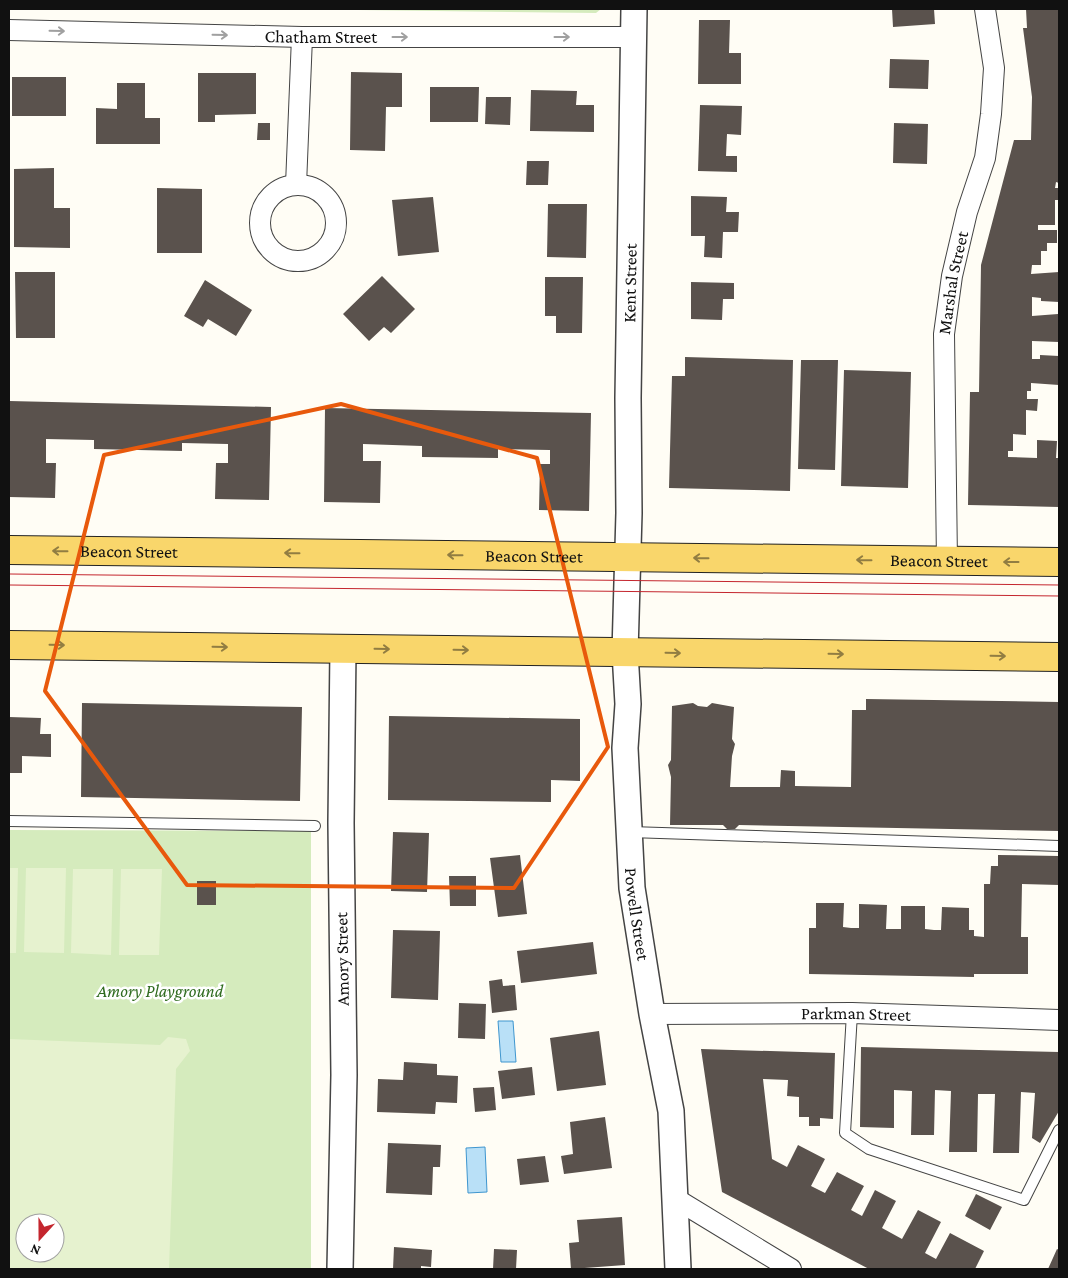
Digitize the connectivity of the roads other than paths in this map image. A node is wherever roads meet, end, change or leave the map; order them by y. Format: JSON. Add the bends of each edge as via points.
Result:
{"nodes":[{"id":1,"x":634,"y":9,"type":"edge"},
{"id":2,"x":985,"y":9,"type":"edge"},
{"id":3,"x":9,"y":30,"type":"edge"},
{"id":4,"x":302,"y":37,"type":"junction"},
{"id":5,"x":634,"y":37,"type":"junction"},
{"id":6,"x":296,"y":185,"type":"dead end"},
{"id":7,"x":9,"y":550,"type":"edge"},
{"id":8,"x":626,"y":557,"type":"junction"},
{"id":9,"x":948,"y":562,"type":"junction"},
{"id":10,"x":1059,"y":562,"type":"edge"},
{"id":11,"x":9,"y":645,"type":"edge"},
{"id":12,"x":343,"y":649,"type":"junction"},
{"id":13,"x":624,"y":652,"type":"junction"},
{"id":14,"x":1059,"y":657,"type":"edge"},
{"id":15,"x":9,"y":821,"type":"edge"},
{"id":16,"x":315,"y":826,"type":"dead end"},
{"id":17,"x":630,"y":832,"type":"junction"},
{"id":18,"x":1059,"y":846,"type":"edge"},
{"id":19,"x":852,"y":1013,"type":"junction"},
{"id":20,"x":652,"y":1014,"type":"junction"},
{"id":21,"x":1059,"y":1020,"type":"edge"},
{"id":22,"x":1059,"y":1130,"type":"edge"},
{"id":23,"x":676,"y":1199,"type":"junction"},
{"id":24,"x":340,"y":1269,"type":"edge"},
{"id":25,"x":678,"y":1269,"type":"edge"},
{"id":26,"x":791,"y":1269,"type":"edge"}],
"edges":[{"from":1,"to":5,"type":"street","name":"Kent Street"},
{"from":2,"to":9,"type":"street","name":"Marshal Street","via":[[994,68],[991,114],[985,158],[967,212],[952,276],[944,334]]},
{"from":3,"to":4,"type":"street","name":"Chatham Street","one_way":true},
{"from":4,"to":5,"type":"street","name":"Chatham Street","one_way":true},
{"from":4,"to":6,"type":"street"},
{"from":5,"to":8,"type":"street","name":"Kent Street"},
{"from":8,"to":7,"type":"main road","name":"Beacon Street","one_way":true},
{"from":9,"to":8,"type":"main road","name":"Beacon Street","one_way":true},
{"from":8,"to":13,"type":"street","name":"Powell Street"},
{"from":10,"to":9,"type":"main road","name":"Beacon Street","one_way":true},
{"from":11,"to":12,"type":"main road","one_way":true},
{"from":12,"to":13,"type":"main road","one_way":true},
{"from":12,"to":24,"type":"street","name":"Amory Street","via":[[344,1075]]},
{"from":13,"to":14,"type":"main road","one_way":true},
{"from":13,"to":17,"type":"street","name":"Powell Street"},
{"from":15,"to":16,"type":"lane"},
{"from":17,"to":18,"type":"lane"},
{"from":17,"to":20,"type":"street","name":"Powell Street","via":[[632,888]]},
{"from":19,"to":20,"type":"street","name":"Parkman Street"},
{"from":19,"to":21,"type":"street","name":"Parkman Street"},
{"from":19,"to":22,"type":"lane","via":[[844,1133],[869,1149],[1024,1200]]},
{"from":20,"to":23,"type":"street","name":"Powell Street","via":[[672,1111]]},
{"from":23,"to":25,"type":"street","name":"Powell Street"},
{"from":23,"to":26,"type":"street"}]}
